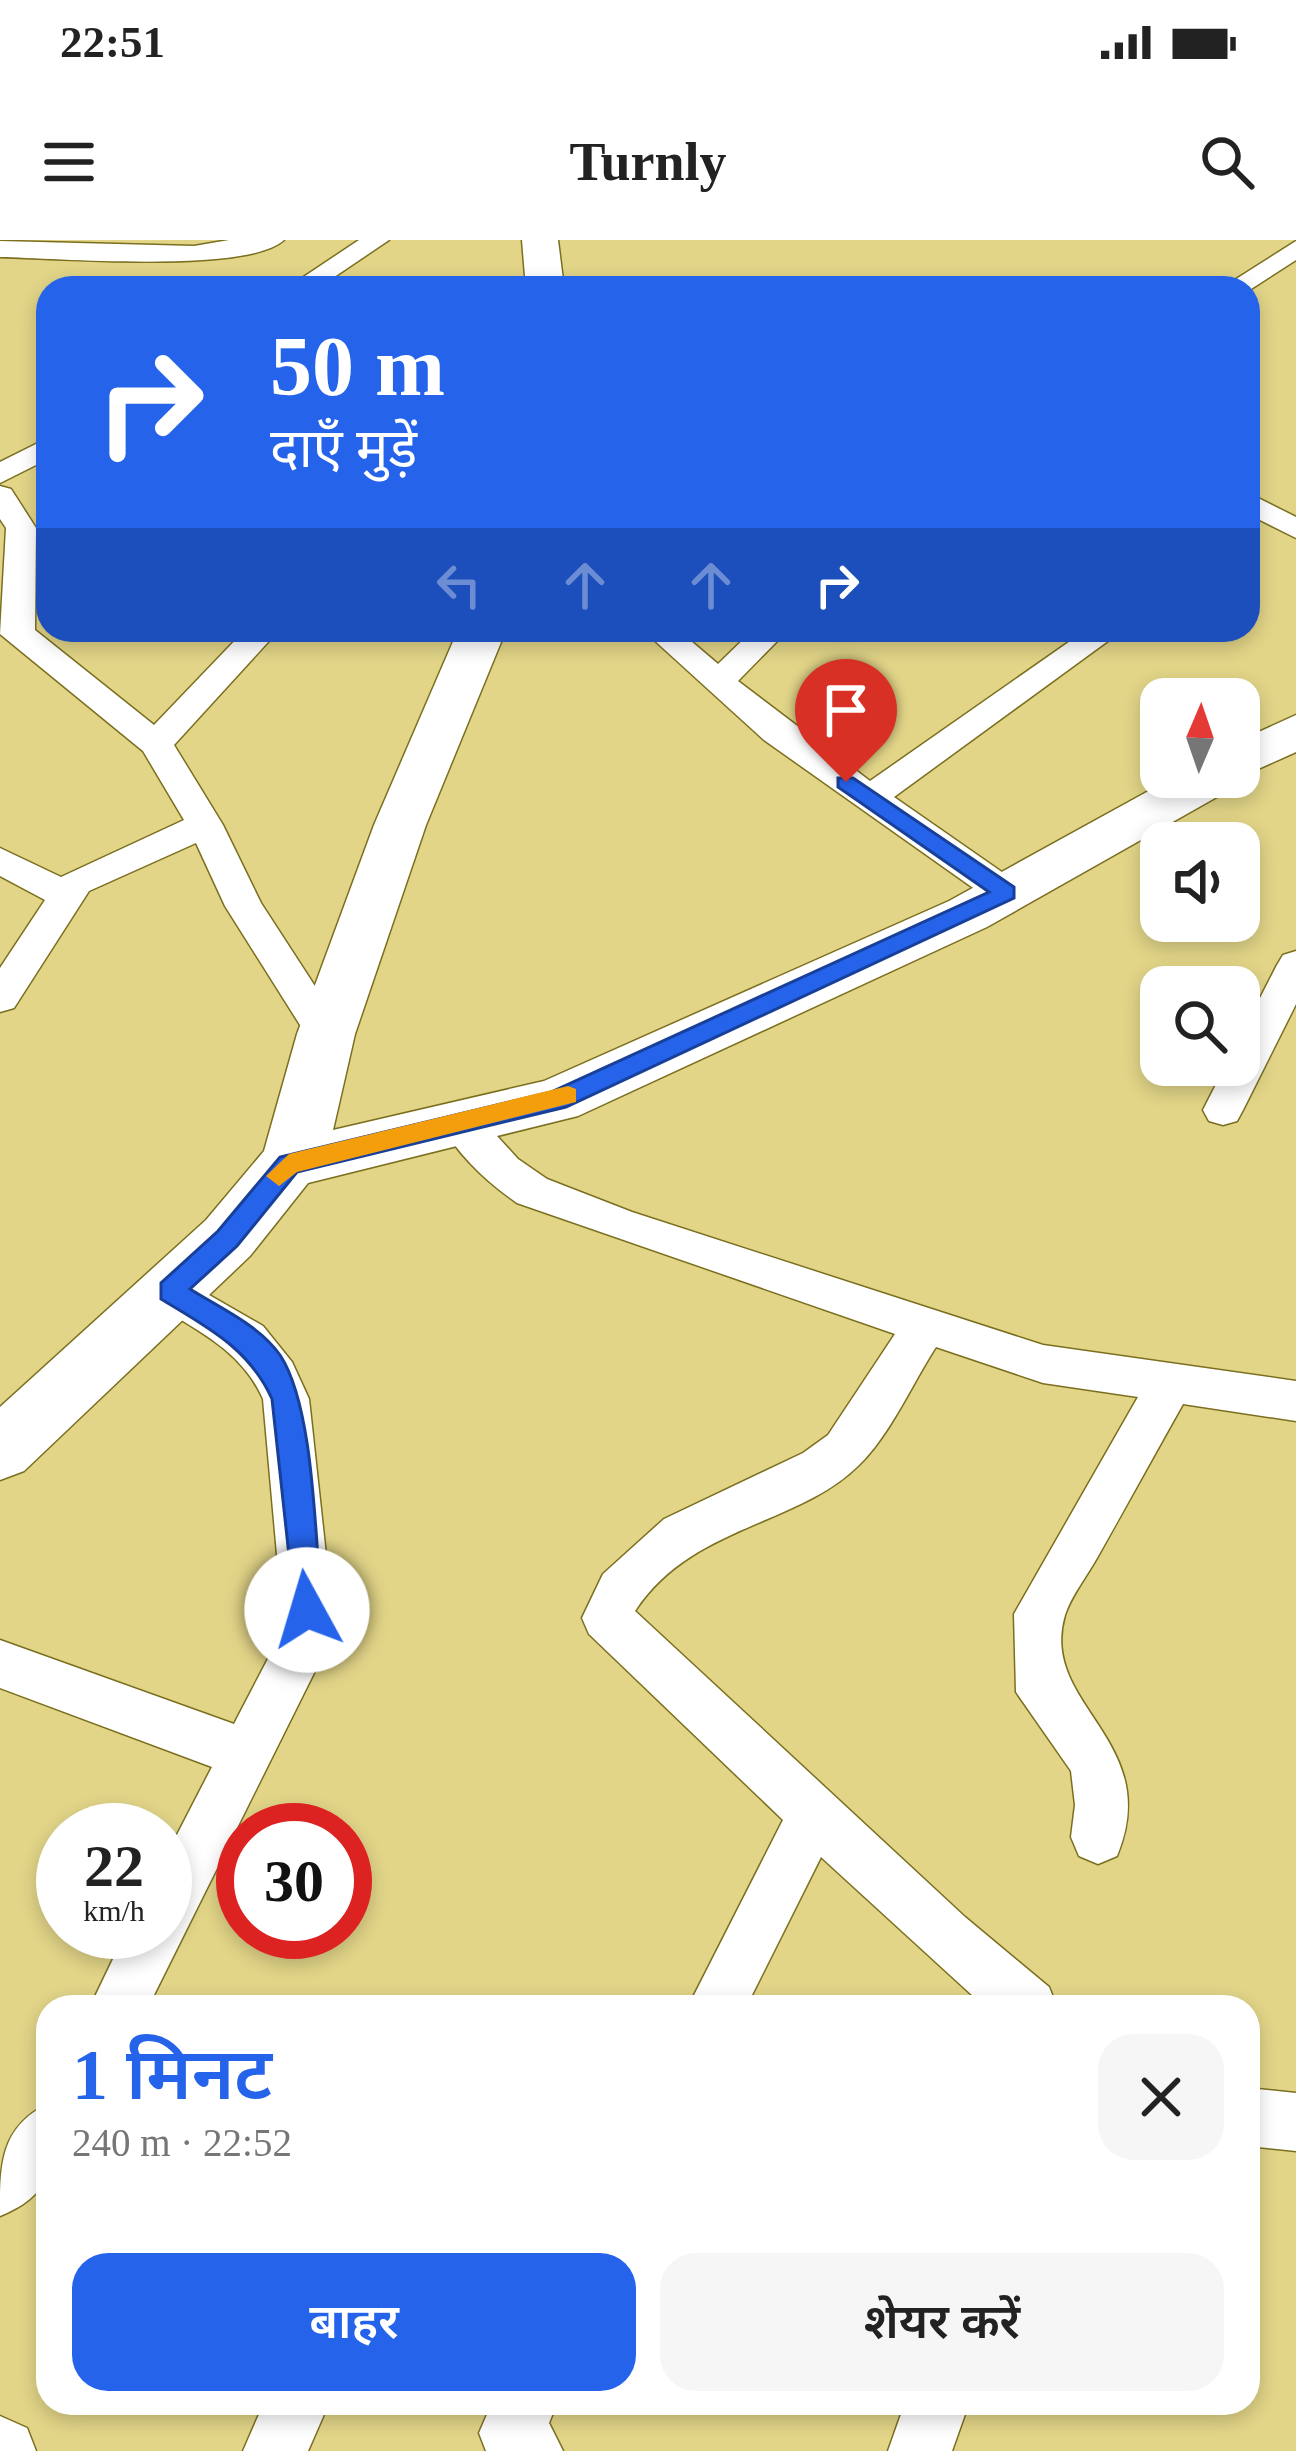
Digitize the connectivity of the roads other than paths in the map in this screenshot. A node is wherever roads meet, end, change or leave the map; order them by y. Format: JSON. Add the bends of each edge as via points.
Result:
{"nodes":[{"id":1,"x":271,"y":240,"type":"edge"},
{"id":2,"x":376,"y":240,"type":"edge"},
{"id":3,"x":540,"y":240,"type":"edge"},
{"id":4,"x":0,"y":249,"type":"edge"},
{"id":5,"x":1296,"y":249,"type":"edge"},
{"id":6,"x":319,"y":276,"type":"edge"},
{"id":7,"x":544,"y":276,"type":"edge"},
{"id":8,"x":1254,"y":276,"type":"edge"},
{"id":9,"x":36,"y":454,"type":"edge"},
{"id":10,"x":0,"y":474,"type":"edge"},
{"id":11,"x":0,"y":495,"type":"edge"},
{"id":12,"x":1260,"y":509,"type":"edge"},
{"id":13,"x":1296,"y":529,"type":"edge"},
{"id":14,"x":9,"y":623,"type":"edge"},
{"id":15,"x":252,"y":642,"type":"edge"},
{"id":16,"x":477,"y":642,"type":"edge"},
{"id":17,"x":674,"y":642,"type":"edge"},
{"id":18,"x":760,"y":642,"type":"edge"},
{"id":19,"x":1090,"y":642,"type":"edge"},
{"id":20,"x":720,"y":680,"type":"junction"},
{"id":21,"x":1296,"y":730,"type":"edge"},
{"id":22,"x":156,"y":745,"type":"junction"},
{"id":23,"x":1260,"y":750,"type":"edge"},
{"id":24,"x":869,"y":798,"type":"junction"},
{"id":25,"x":1176,"y":798,"type":"edge"},
{"id":26,"x":205,"y":825,"type":"junction"},
{"id":27,"x":0,"y":860,"type":"edge"},
{"id":28,"x":1006,"y":893,"type":"junction"},
{"id":29,"x":67,"y":896,"type":"junction"},
{"id":30,"x":1296,"y":965,"type":"edge"},
{"id":31,"x":0,"y":998,"type":"edge"},
{"id":32,"x":326,"y":1034,"type":"junction"},
{"id":33,"x":1223,"y":1110,"type":"dead end"},
{"id":34,"x":461,"y":1123,"type":"junction"},
{"id":35,"x":289,"y":1164,"type":"junction"},
{"id":36,"x":171,"y":1291,"type":"junction"},
{"id":37,"x":926,"y":1325,"type":"junction"},
{"id":38,"x":1171,"y":1382,"type":"junction"},
{"id":39,"x":1296,"y":1402,"type":"edge"},
{"id":40,"x":0,"y":1450,"type":"edge"},
{"id":41,"x":0,"y":1664,"type":"edge"},
{"id":42,"x":247,"y":1754,"type":"junction"},
{"id":43,"x":814,"y":1815,"type":"junction"},
{"id":44,"x":1098,"y":1837,"type":"dead end"},
{"id":45,"x":192,"y":1862,"type":"edge"},
{"id":46,"x":142,"y":1959,"type":"edge"},
{"id":47,"x":124,"y":1995,"type":"edge"},
{"id":48,"x":722,"y":1995,"type":"edge"},
{"id":49,"x":1016,"y":1995,"type":"edge"},
{"id":50,"x":1260,"y":2118,"type":"edge"},
{"id":51,"x":1296,"y":2122,"type":"edge"},
{"id":52,"x":36,"y":2149,"type":"edge"},
{"id":53,"x":0,"y":2186,"type":"edge"},
{"id":54,"x":292,"y":2415,"type":"edge"},
{"id":55,"x":520,"y":2415,"type":"edge"},
{"id":56,"x":933,"y":2415,"type":"edge"},
{"id":57,"x":275,"y":2451,"type":"edge"},
{"id":58,"x":531,"y":2451,"type":"edge"},
{"id":59,"x":920,"y":2451,"type":"edge"}],
"edges":[{"from":1,"to":4,"type":"street","via":[[194,254]]},
{"from":2,"to":6,"type":"street"},
{"from":3,"to":7,"type":"main road"},
{"from":5,"to":8,"type":"street"},
{"from":9,"to":10,"type":"street"},
{"from":11,"to":14,"type":"street","via":[[21,528]]},
{"from":12,"to":13,"type":"street"},
{"from":14,"to":22,"type":"street"},
{"from":15,"to":22,"type":"street"},
{"from":16,"to":32,"type":"main road","via":[[400,825]]},
{"from":17,"to":20,"type":"street"},
{"from":18,"to":20,"type":"street"},
{"from":19,"to":24,"type":"street"},
{"from":20,"to":24,"type":"street"},
{"from":21,"to":23,"type":"main road"},
{"from":22,"to":26,"type":"street"},
{"from":24,"to":28,"type":"street"},
{"from":25,"to":28,"type":"main road"},
{"from":26,"to":29,"type":"street","via":[[85,877]]},
{"from":26,"to":32,"type":"street","via":[[244,906]]},
{"from":27,"to":29,"type":"street"},
{"from":28,"to":34,"type":"main road","via":[[557,1100]]},
{"from":29,"to":31,"type":"street"},
{"from":30,"to":33,"type":"street"},
{"from":32,"to":35,"type":"main road"},
{"from":34,"to":35,"type":"main road"},
{"from":34,"to":37,"type":"street","via":[[532,1192]]},
{"from":35,"to":36,"type":"main road"},
{"from":36,"to":40,"type":"main road"},
{"from":36,"to":42,"type":"street","via":[[247,1339],[286,1399],[307,1610],[296,1656]]},
{"from":37,"to":38,"type":"street","via":[[1042,1364]]},
{"from":37,"to":43,"type":"street","via":[[845,1449],[681,1534],[610,1605],[614,1629]]},
{"from":38,"to":39,"type":"street"},
{"from":38,"to":44,"type":"street","via":[[1039,1614],[1042,1692],[1097,1771]]},
{"from":41,"to":42,"type":"street"},
{"from":42,"to":45,"type":"street"},
{"from":43,"to":48,"type":"street"},
{"from":43,"to":49,"type":"street"},
{"from":46,"to":47,"type":"street"},
{"from":50,"to":51,"type":"street"},
{"from":52,"to":53,"type":"street"},
{"from":54,"to":57,"type":"street"},
{"from":55,"to":58,"type":"street","via":[[511,2434]]},
{"from":56,"to":59,"type":"street"}]}
